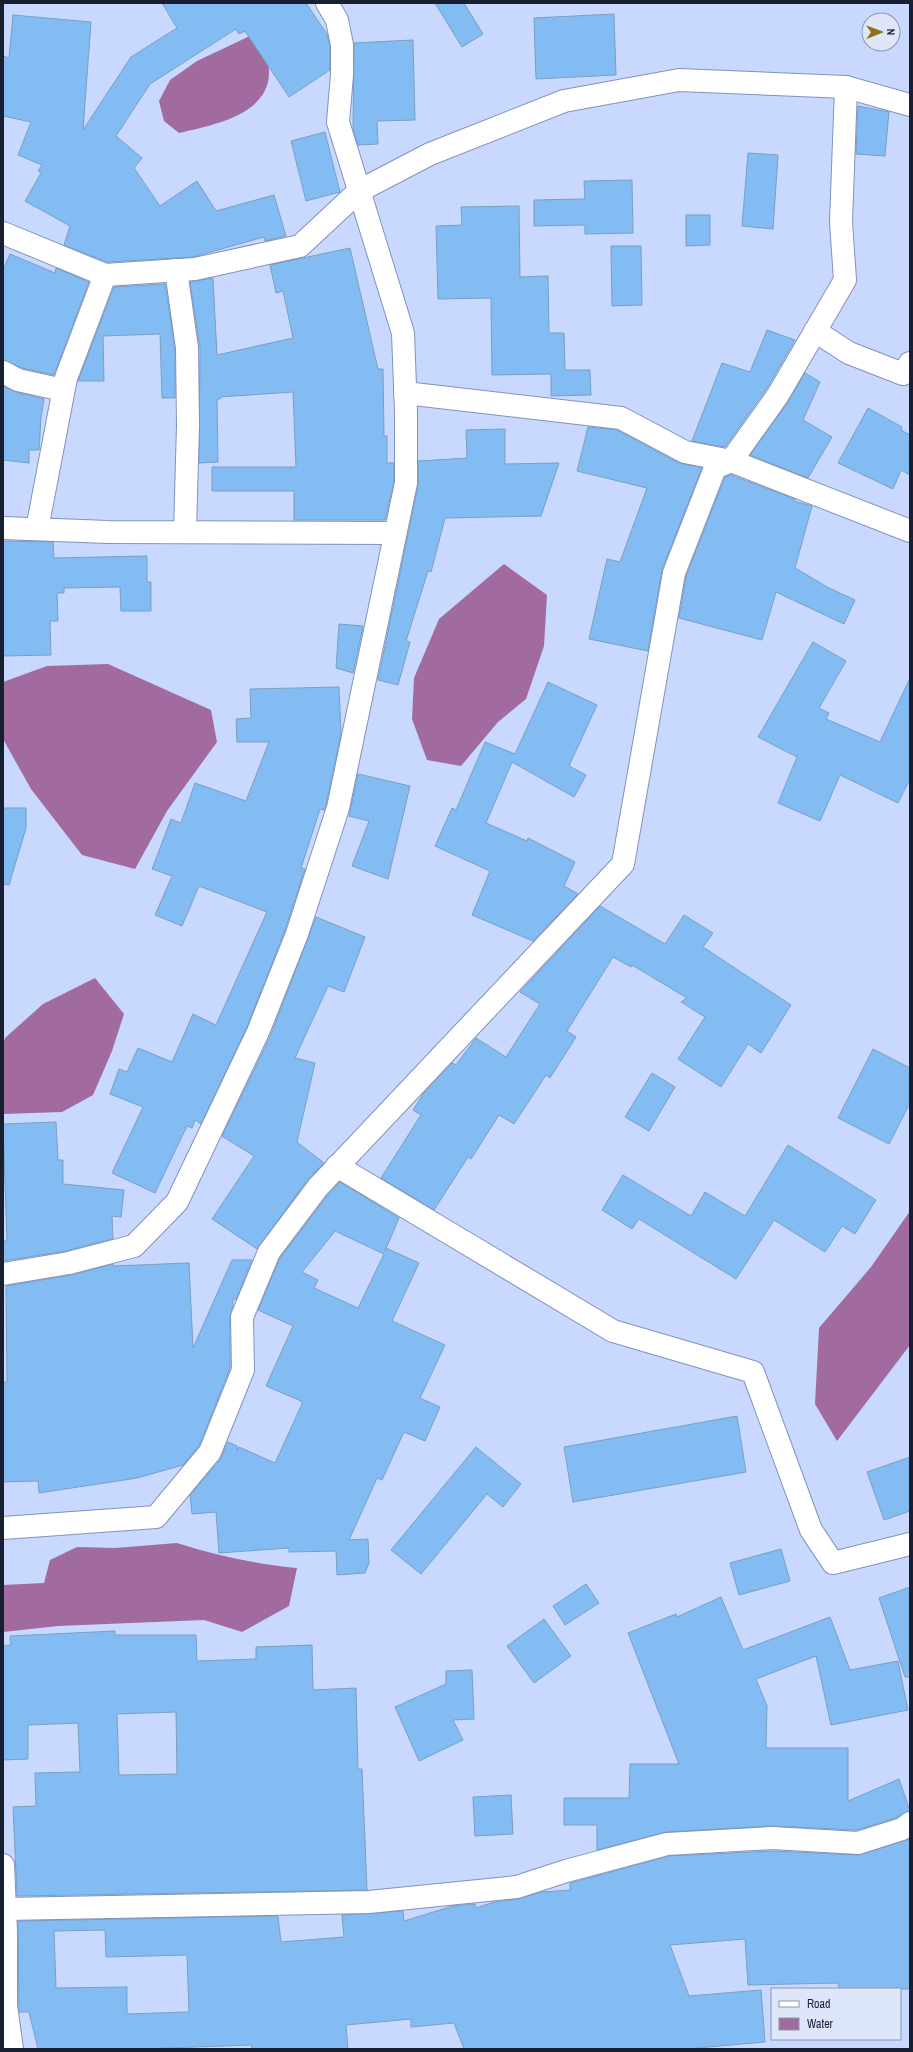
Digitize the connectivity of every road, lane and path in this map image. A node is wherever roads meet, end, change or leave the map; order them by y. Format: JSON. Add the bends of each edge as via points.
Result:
{"nodes":[{"id":1,"x":327,"y":3,"type":"edge"},
{"id":2,"x":846,"y":87,"type":"junction"},
{"id":3,"x":910,"y":105,"type":"edge"},
{"id":4,"x":360,"y":190,"type":"junction"},
{"id":5,"x":3,"y":232,"type":"edge"},
{"id":6,"x":176,"y":270,"type":"junction"},
{"id":7,"x":104,"y":275,"type":"junction"},
{"id":8,"x":815,"y":331,"type":"junction"},
{"id":9,"x":910,"y":363,"type":"edge"},
{"id":10,"x":3,"y":372,"type":"edge"},
{"id":11,"x":63,"y":390,"type":"junction"},
{"id":12,"x":405,"y":393,"type":"junction"},
{"id":13,"x":731,"y":461,"type":"junction"},
{"id":14,"x":3,"y":528,"type":"edge"},
{"id":15,"x":37,"y":529,"type":"junction"},
{"id":16,"x":910,"y":531,"type":"edge"},
{"id":17,"x":185,"y":532,"type":"junction"},
{"id":18,"x":395,"y":532,"type":"junction"},
{"id":19,"x":337,"y":1166,"type":"junction"},
{"id":20,"x":3,"y":1274,"type":"edge"},
{"id":21,"x":3,"y":1528,"type":"edge"},
{"id":22,"x":910,"y":1544,"type":"edge"},
{"id":23,"x":910,"y":1823,"type":"edge"},
{"id":24,"x":3,"y":1865,"type":"edge"},
{"id":25,"x":5,"y":1909,"type":"junction"},
{"id":26,"x":12,"y":2049,"type":"edge"}],
"edges":[{"from":1,"to":4,"type":"street","via":[[337,20],[342,45],[338,122]]},
{"from":2,"to":3,"type":"street"},
{"from":2,"to":4,"type":"street","via":[[679,80],[564,101],[430,154]]},
{"from":2,"to":8,"type":"street","via":[[841,222],[845,280]]},
{"from":4,"to":6,"type":"street","via":[[300,246],[195,269]]},
{"from":4,"to":12,"type":"street","via":[[403,333]]},
{"from":5,"to":7,"type":"street"},
{"from":6,"to":7,"type":"street"},
{"from":6,"to":17,"type":"street","via":[[187,348]]},
{"from":7,"to":11,"type":"street"},
{"from":8,"to":9,"type":"street","via":[[849,353],[903,374]]},
{"from":8,"to":13,"type":"street","via":[[778,395]]},
{"from":10,"to":11,"type":"street","via":[[18,380]]},
{"from":11,"to":15,"type":"street"},
{"from":12,"to":13,"type":"street","via":[[621,418],[685,452]]},
{"from":12,"to":18,"type":"street","via":[[406,483]]},
{"from":13,"to":16,"type":"street"},
{"from":13,"to":19,"type":"street","via":[[715,468],[674,573],[623,864]]},
{"from":14,"to":15,"type":"street"},
{"from":15,"to":17,"type":"street"},
{"from":17,"to":18,"type":"street"},
{"from":18,"to":20,"type":"street","via":[[338,808],[297,934],[258,1032],[177,1202],[134,1246],[69,1263]]},
{"from":19,"to":21,"type":"street","via":[[269,1252],[242,1317],[244,1370],[210,1452],[156,1517]]},
{"from":19,"to":22,"type":"street","via":[[613,1331],[753,1372],[811,1530],[833,1563]]},
{"from":23,"to":25,"type":"street","via":[[902,1829],[858,1843],[773,1838],[667,1844],[517,1887],[368,1902]]},
{"from":24,"to":25,"type":"street"},
{"from":25,"to":26,"type":"street","via":[[6,2006]]}]}
